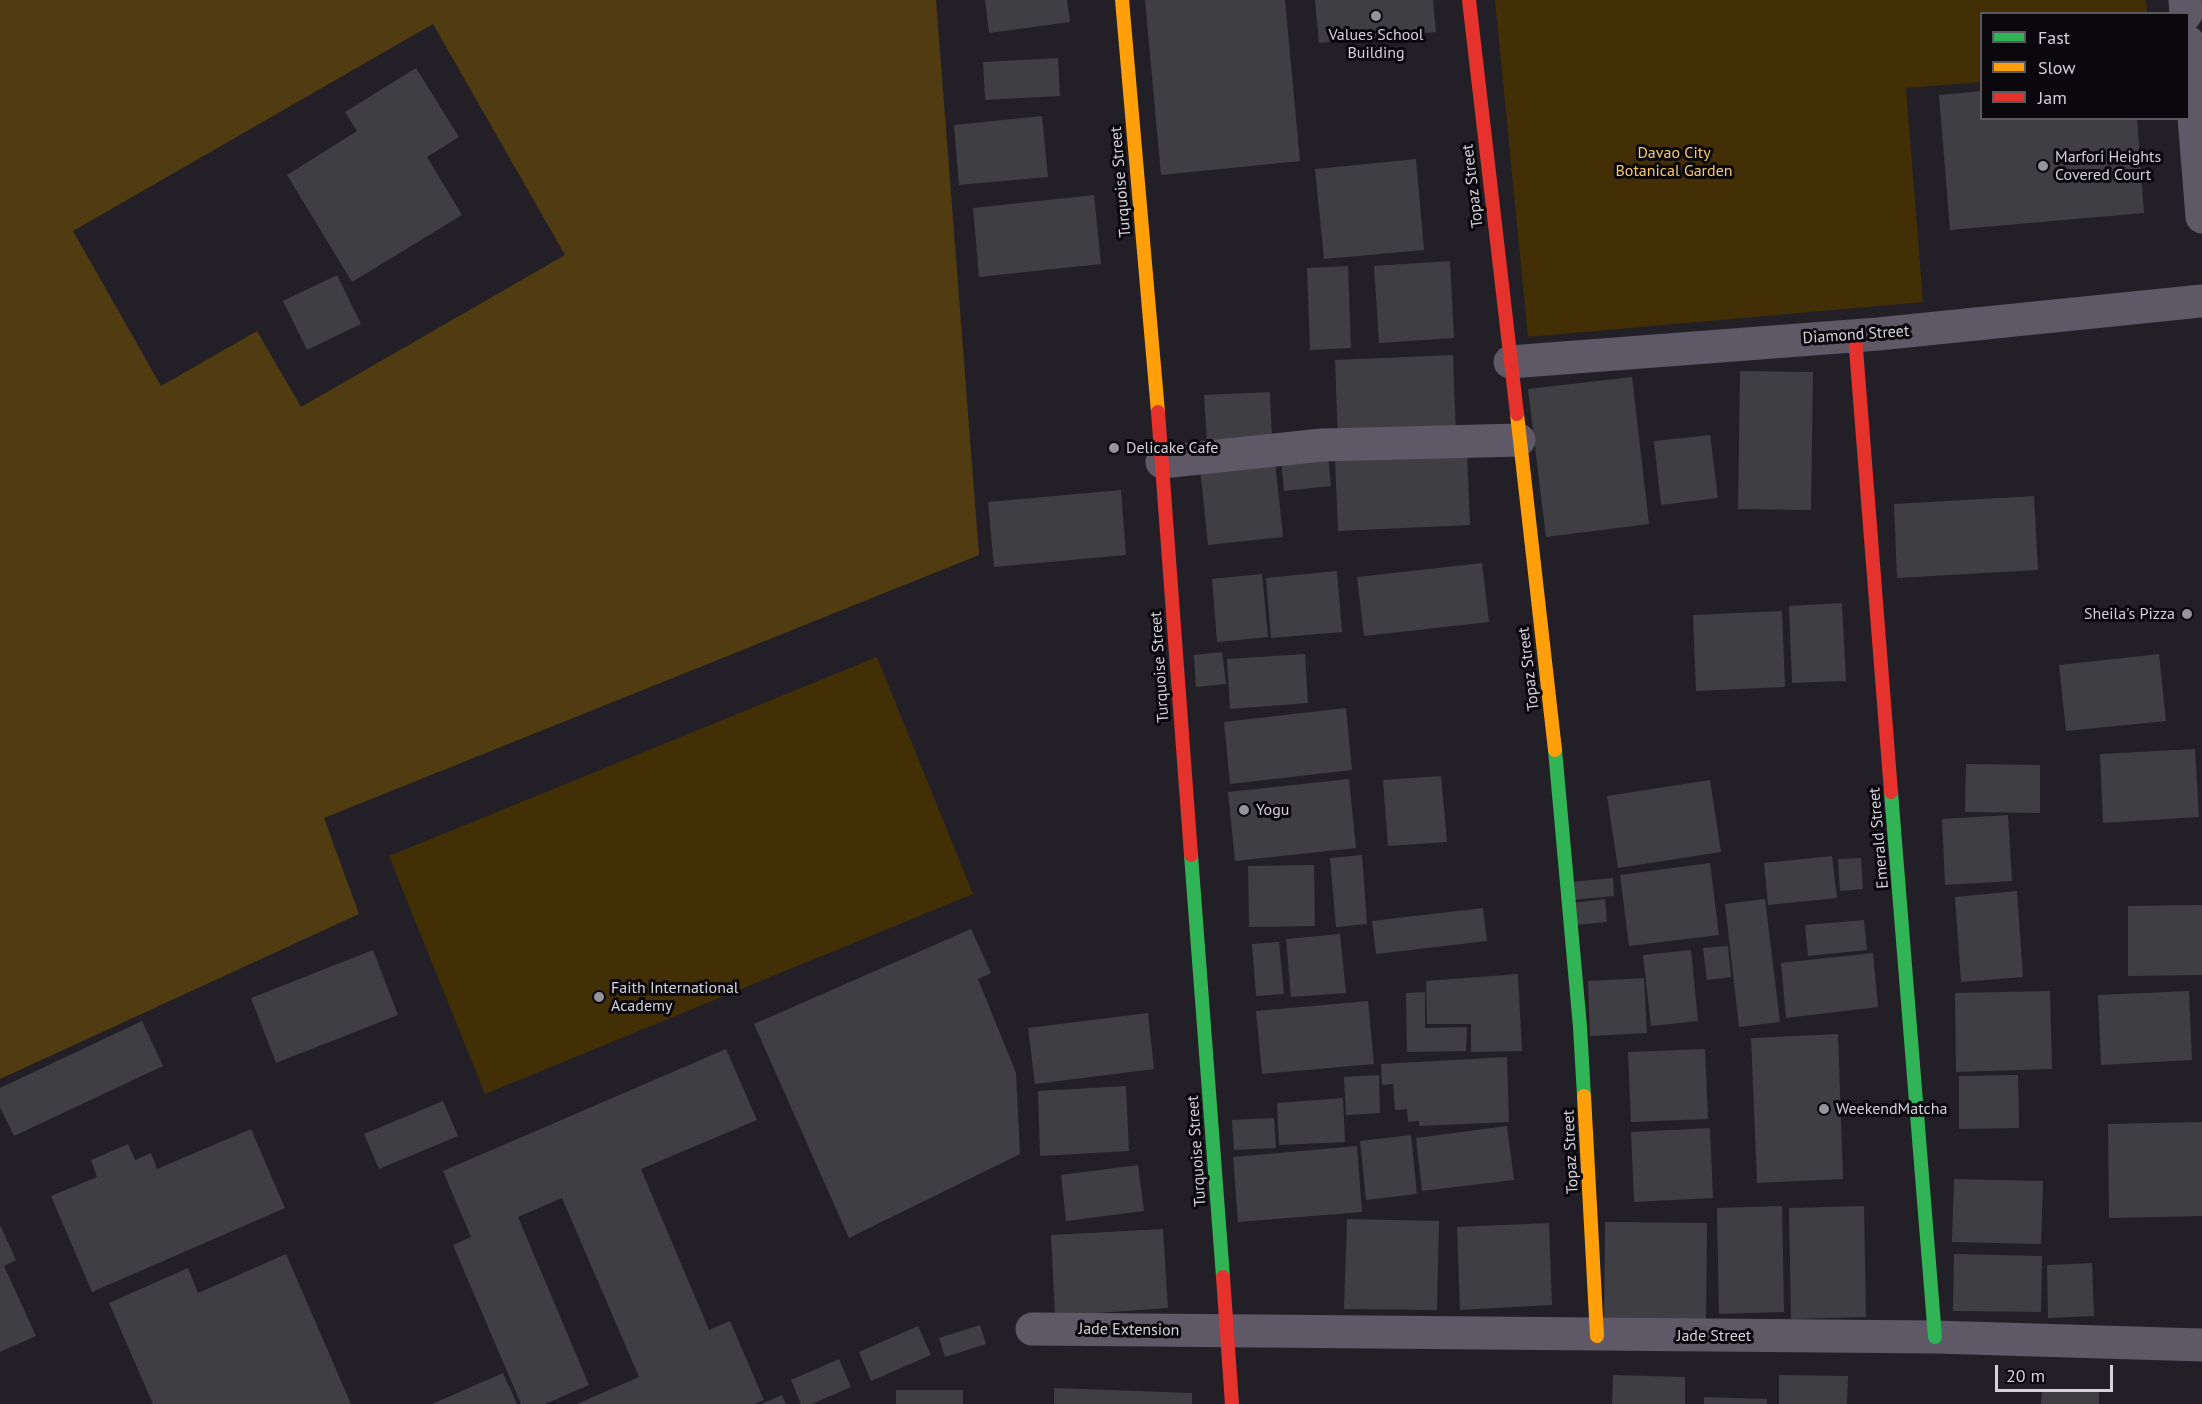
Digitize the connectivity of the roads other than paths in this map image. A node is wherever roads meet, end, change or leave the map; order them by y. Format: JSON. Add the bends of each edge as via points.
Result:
{"nodes":[{"id":1,"x":1122,"y":0,"type":"edge"},
{"id":2,"x":1469,"y":0,"type":"edge"},
{"id":3,"x":2190,"y":67,"type":"edge"},
{"id":4,"x":2202,"y":217,"type":"edge"},
{"id":5,"x":2202,"y":301,"type":"edge"},
{"id":6,"x":1856,"y":336,"type":"junction"},
{"id":7,"x":1510,"y":362,"type":"junction"},
{"id":8,"x":1519,"y":440,"type":"junction"},
{"id":9,"x":1162,"y":462,"type":"junction"},
{"id":10,"x":1032,"y":1329,"type":"dead end"},
{"id":11,"x":1227,"y":1331,"type":"junction"},
{"id":12,"x":1597,"y":1336,"type":"junction"},
{"id":13,"x":1935,"y":1337,"type":"junction"},
{"id":14,"x":2202,"y":1345,"type":"edge"},
{"id":15,"x":1232,"y":1404,"type":"edge"}],
"edges":[{"from":1,"to":9,"type":"street","name":"Turquoise Street"},
{"from":2,"to":7,"type":"street","name":"Topaz Street"},
{"from":3,"to":4,"type":"street"},
{"from":5,"to":6,"type":"street","name":"Diamond Street"},
{"from":6,"to":7,"type":"street","name":"Diamond Street"},
{"from":6,"to":13,"type":"street","name":"Emerald Street"},
{"from":7,"to":8,"type":"street","name":"Topaz Street"},
{"from":8,"to":9,"type":"street","via":[[1322,445]]},
{"from":8,"to":12,"type":"street","name":"Topaz Street","via":[[1560,795],[1580,1027]]},
{"from":9,"to":11,"type":"street","name":"Turquoise Street"},
{"from":10,"to":11,"type":"street","name":"Jade Extension"},
{"from":11,"to":12,"type":"street","name":"Jade Street"},
{"from":11,"to":15,"type":"street","name":"Turquoise Street"},
{"from":12,"to":13,"type":"street","name":"Jade Street"},
{"from":13,"to":14,"type":"street","name":"Jade Street"}]}
